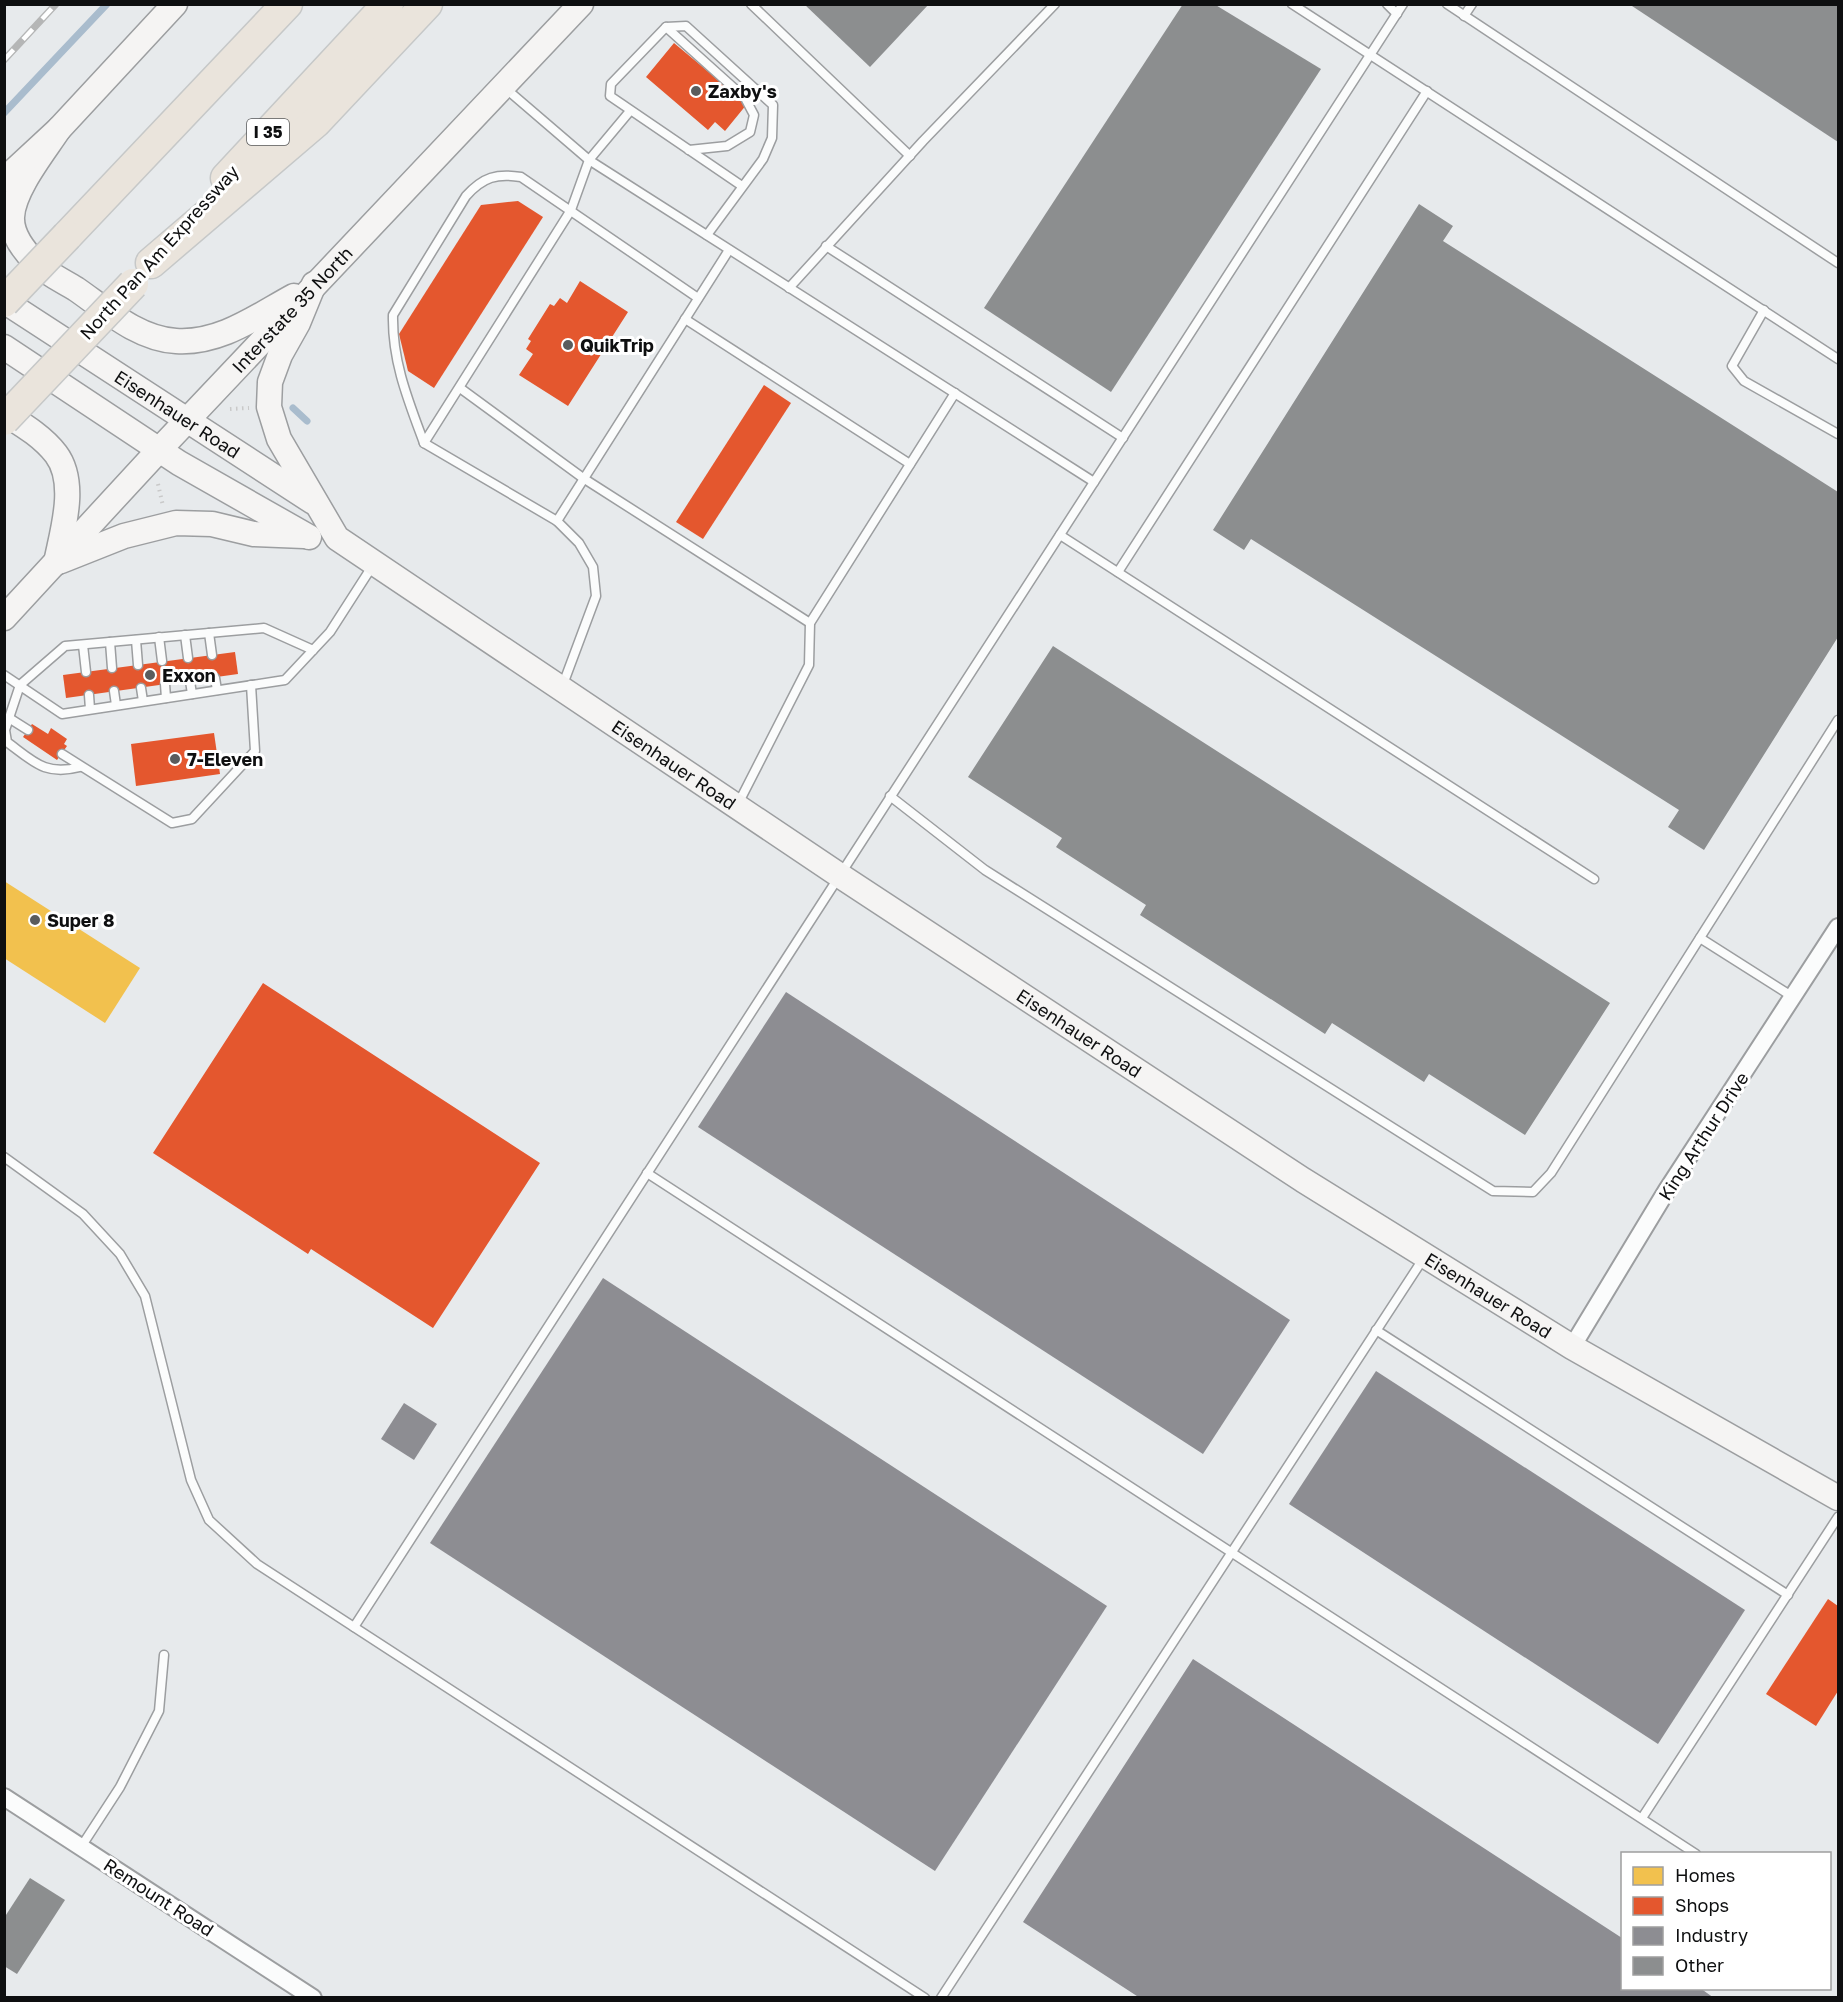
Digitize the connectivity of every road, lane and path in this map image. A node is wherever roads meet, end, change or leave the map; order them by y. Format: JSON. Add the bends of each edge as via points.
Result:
{"nodes":[{"id":1,"x":175,"y":4,"type":"edge"},
{"id":2,"x":287,"y":4,"type":"edge"},
{"id":3,"x":388,"y":4,"type":"edge"},
{"id":4,"x":427,"y":4,"type":"edge"},
{"id":5,"x":581,"y":4,"type":"edge"},
{"id":6,"x":751,"y":4,"type":"edge"},
{"id":7,"x":1055,"y":4,"type":"edge"},
{"id":8,"x":1292,"y":4,"type":"edge"},
{"id":9,"x":1387,"y":4,"type":"edge"},
{"id":10,"x":1403,"y":4,"type":"edge"},
{"id":11,"x":1447,"y":4,"type":"edge"},
{"id":12,"x":1472,"y":4,"type":"edge"},
{"id":13,"x":1397,"y":15,"type":"junction"},
{"id":14,"x":1464,"y":16,"type":"junction"},
{"id":15,"x":666,"y":27,"type":"junction"},
{"id":16,"x":1371,"y":55,"type":"junction"},
{"id":17,"x":502,"y":86,"type":"junction"},
{"id":18,"x":1427,"y":91,"type":"junction"},
{"id":19,"x":630,"y":111,"type":"junction"},
{"id":20,"x":59,"y":129,"type":"junction"},
{"id":21,"x":689,"y":150,"type":"junction"},
{"id":22,"x":910,"y":156,"type":"junction"},
{"id":23,"x":589,"y":160,"type":"junction"},
{"id":24,"x":4,"y":169,"type":"edge"},
{"id":25,"x":4,"y":180,"type":"edge"},
{"id":26,"x":742,"y":186,"type":"junction"},
{"id":27,"x":571,"y":210,"type":"junction"},
{"id":28,"x":707,"y":235,"type":"junction"},
{"id":29,"x":826,"y":246,"type":"junction"},
{"id":30,"x":729,"y":250,"type":"junction"},
{"id":31,"x":1839,"y":263,"type":"edge"},
{"id":32,"x":142,"y":273,"type":"junction"},
{"id":33,"x":314,"y":284,"type":"junction"},
{"id":34,"x":789,"y":288,"type":"junction"},
{"id":35,"x":698,"y":298,"type":"junction"},
{"id":36,"x":4,"y":302,"type":"edge"},
{"id":37,"x":1764,"y":310,"type":"junction"},
{"id":38,"x":685,"y":319,"type":"junction"},
{"id":39,"x":4,"y":347,"type":"edge"},
{"id":40,"x":1839,"y":359,"type":"edge"},
{"id":41,"x":460,"y":388,"type":"junction"},
{"id":42,"x":955,"y":393,"type":"junction"},
{"id":43,"x":252,"y":408,"type":"dead end"},
{"id":44,"x":225,"y":409,"type":"dead end"},
{"id":45,"x":4,"y":413,"type":"edge"},
{"id":46,"x":187,"y":419,"type":"junction"},
{"id":47,"x":4,"y":420,"type":"edge"},
{"id":48,"x":1839,"y":434,"type":"edge"},
{"id":49,"x":1123,"y":438,"type":"junction"},
{"id":50,"x":424,"y":443,"type":"junction"},
{"id":51,"x":159,"y":450,"type":"junction"},
{"id":52,"x":910,"y":464,"type":"junction"},
{"id":53,"x":583,"y":478,"type":"junction"},
{"id":54,"x":154,"y":481,"type":"dead end"},
{"id":55,"x":1094,"y":483,"type":"junction"},
{"id":56,"x":317,"y":505,"type":"junction"},
{"id":57,"x":164,"y":513,"type":"dead end"},
{"id":58,"x":557,"y":521,"type":"junction"},
{"id":59,"x":1060,"y":535,"type":"junction"},
{"id":60,"x":309,"y":537,"type":"junction"},
{"id":61,"x":337,"y":538,"type":"junction"},
{"id":62,"x":56,"y":563,"type":"junction"},
{"id":63,"x":374,"y":563,"type":"junction"},
{"id":64,"x":1118,"y":572,"type":"junction"},
{"id":65,"x":4,"y":618,"type":"edge"},
{"id":66,"x":810,"y":623,"type":"junction"},
{"id":67,"x":209,"y":633,"type":"junction"},
{"id":68,"x":185,"y":635,"type":"junction"},
{"id":69,"x":159,"y":638,"type":"junction"},
{"id":70,"x":136,"y":640,"type":"junction"},
{"id":71,"x":110,"y":642,"type":"junction"},
{"id":72,"x":83,"y":645,"type":"junction"},
{"id":73,"x":313,"y":650,"type":"junction"},
{"id":74,"x":212,"y":655,"type":"dead end"},
{"id":75,"x":188,"y":658,"type":"dead end"},
{"id":76,"x":162,"y":661,"type":"dead end"},
{"id":77,"x":138,"y":665,"type":"dead end"},
{"id":78,"x":112,"y":668,"type":"dead end"},
{"id":79,"x":86,"y":672,"type":"dead end"},
{"id":80,"x":4,"y":675,"type":"edge"},
{"id":81,"x":215,"y":678,"type":"dead end"},
{"id":82,"x":190,"y":681,"type":"dead end"},
{"id":83,"x":165,"y":684,"type":"dead end"},
{"id":84,"x":20,"y":685,"type":"junction"},
{"id":85,"x":251,"y":685,"type":"junction"},
{"id":86,"x":141,"y":688,"type":"dead end"},
{"id":87,"x":217,"y":690,"type":"junction"},
{"id":88,"x":561,"y":690,"type":"junction"},
{"id":89,"x":114,"y":691,"type":"dead end"},
{"id":90,"x":192,"y":694,"type":"junction"},
{"id":91,"x":88,"y":695,"type":"dead end"},
{"id":92,"x":166,"y":698,"type":"junction"},
{"id":93,"x":143,"y":701,"type":"junction"},
{"id":94,"x":116,"y":705,"type":"junction"},
{"id":95,"x":90,"y":709,"type":"junction"},
{"id":96,"x":9,"y":718,"type":"junction"},
{"id":97,"x":1839,"y":720,"type":"edge"},
{"id":98,"x":27,"y":730,"type":"dead end"},
{"id":99,"x":62,"y":754,"type":"dead end"},
{"id":100,"x":80,"y":767,"type":"junction"},
{"id":101,"x":890,"y":796,"type":"junction"},
{"id":102,"x":736,"y":807,"type":"junction"},
{"id":103,"x":839,"y":875,"type":"junction"},
{"id":104,"x":1594,"y":879,"type":"dead end"},
{"id":105,"x":1839,"y":927,"type":"edge"},
{"id":106,"x":1700,"y":938,"type":"junction"},
{"id":107,"x":1793,"y":998,"type":"junction"},
{"id":108,"x":4,"y":1157,"type":"edge"},
{"id":109,"x":647,"y":1173,"type":"junction"},
{"id":110,"x":1425,"y":1256,"type":"junction"},
{"id":111,"x":1376,"y":1330,"type":"junction"},
{"id":112,"x":1572,"y":1347,"type":"junction"},
{"id":113,"x":1839,"y":1498,"type":"edge"},
{"id":114,"x":1839,"y":1517,"type":"edge"},
{"id":115,"x":1231,"y":1552,"type":"junction"},
{"id":116,"x":1788,"y":1595,"type":"junction"},
{"id":117,"x":354,"y":1627,"type":"junction"},
{"id":118,"x":164,"y":1655,"type":"dead end"},
{"id":119,"x":4,"y":1797,"type":"edge"},
{"id":120,"x":1642,"y":1818,"type":"junction"},
{"id":121,"x":81,"y":1847,"type":"junction"},
{"id":122,"x":1693,"y":1852,"type":"edge"},
{"id":123,"x":313,"y":1998,"type":"edge"},
{"id":124,"x":925,"y":1998,"type":"edge"},
{"id":125,"x":941,"y":1998,"type":"edge"}],
"edges":[{"from":1,"to":20,"type":"main road"},
{"from":2,"to":36,"type":"highway","bridge":true},
{"from":3,"to":32,"type":"highway","name":"North Pan Am Expressway","number":"I 35"},
{"from":4,"to":32,"type":"highway","via":[[316,122]]},
{"from":5,"to":17,"type":"main road","name":"Interstate 35 North"},
{"from":6,"to":22,"type":"lane"},
{"from":7,"to":22,"type":"lane"},
{"from":8,"to":16,"type":"lane"},
{"from":9,"to":13,"type":"lane"},
{"from":10,"to":13,"type":"lane"},
{"from":11,"to":14,"type":"lane"},
{"from":12,"to":14,"type":"lane"},
{"from":13,"to":16,"type":"lane"},
{"from":14,"to":31,"type":"lane"},
{"from":15,"to":19,"type":"lane","via":[[611,84],[610,96]]},
{"from":15,"to":21,"type":"lane","via":[[745,98],[754,115],[750,132],[727,146]]},
{"from":15,"to":26,"type":"lane","via":[[686,26],[773,105],[772,138],[763,159]]},
{"from":16,"to":18,"type":"lane"},
{"from":16,"to":49,"type":"lane"},
{"from":17,"to":23,"type":"lane"},
{"from":17,"to":33,"type":"main road","name":"Interstate 35 North"},
{"from":18,"to":37,"type":"lane"},
{"from":18,"to":64,"type":"lane"},
{"from":19,"to":21,"type":"lane"},
{"from":19,"to":23,"type":"lane"},
{"from":20,"to":24,"type":"main road"},
{"from":20,"to":25,"type":"main road"},
{"from":20,"to":33,"type":"main road","via":[[16,198],[11,218],[17,240],[38,264],[134,328],[156,338],[202,340],[229,332]]},
{"from":21,"to":26,"type":"lane"},
{"from":22,"to":29,"type":"lane"},
{"from":23,"to":27,"type":"lane"},
{"from":23,"to":28,"type":"lane"},
{"from":26,"to":28,"type":"lane"},
{"from":27,"to":35,"type":"lane"},
{"from":27,"to":41,"type":"lane"},
{"from":27,"to":50,"type":"lane","via":[[521,177],[502,174],[479,181],[466,196],[393,315],[400,381]]},
{"from":28,"to":30,"type":"lane"},
{"from":29,"to":34,"type":"lane"},
{"from":29,"to":49,"type":"lane"},
{"from":30,"to":34,"type":"lane"},
{"from":30,"to":35,"type":"lane"},
{"from":32,"to":47,"type":"highway","name":"North Pan Am Expressway","number":"I 35","bridge":true},
{"from":33,"to":46,"type":"main road","name":"Interstate 35 North"},
{"from":33,"to":56,"type":"main road","via":[[270,382],[269,407],[279,439]]},
{"from":34,"to":42,"type":"lane"},
{"from":35,"to":38,"type":"lane"},
{"from":36,"to":46,"type":"main road","name":"Eisenhauer Road"},
{"from":37,"to":40,"type":"lane"},
{"from":37,"to":48,"type":"lane","via":[[1731,366],[1744,381]]},
{"from":38,"to":52,"type":"lane"},
{"from":38,"to":53,"type":"lane"},
{"from":39,"to":51,"type":"main road"},
{"from":41,"to":50,"type":"lane"},
{"from":41,"to":53,"type":"lane"},
{"from":42,"to":52,"type":"lane"},
{"from":42,"to":55,"type":"lane"},
{"from":43,"to":44,"type":"path"},
{"from":45,"to":62,"type":"main road","via":[[37,435],[57,455],[65,477],[66,507]]},
{"from":46,"to":51,"type":"main road","name":"Interstate 35 North"},
{"from":46,"to":56,"type":"main road","name":"Eisenhauer Road"},
{"from":49,"to":55,"type":"lane"},
{"from":50,"to":58,"type":"lane"},
{"from":51,"to":60,"type":"main road"},
{"from":51,"to":62,"type":"main road","name":"Interstate 35 North"},
{"from":52,"to":66,"type":"lane"},
{"from":53,"to":58,"type":"lane"},
{"from":53,"to":66,"type":"lane"},
{"from":54,"to":57,"type":"path","via":[[159,486]]},
{"from":55,"to":59,"type":"lane"},
{"from":56,"to":61,"type":"main road","name":"Eisenhauer Road"},
{"from":58,"to":88,"type":"lane","via":[[579,543],[592,567],[596,596]]},
{"from":59,"to":64,"type":"lane"},
{"from":59,"to":101,"type":"lane"},
{"from":60,"to":61,"type":"main road"},
{"from":60,"to":62,"type":"main road","via":[[254,534],[212,524],[176,524],[124,536]]},
{"from":61,"to":63,"type":"main road","name":"Eisenhauer Road"},
{"from":62,"to":65,"type":"main road","name":"Interstate 35 North"},
{"from":63,"to":73,"type":"lane","via":[[330,632]]},
{"from":63,"to":88,"type":"main road","name":"Eisenhauer Road"},
{"from":64,"to":104,"type":"lane"},
{"from":66,"to":102,"type":"lane","via":[[809,665]]},
{"from":67,"to":68,"type":"lane"},
{"from":67,"to":73,"type":"lane","via":[[264,628]]},
{"from":67,"to":74,"type":"lane"},
{"from":68,"to":69,"type":"lane"},
{"from":68,"to":75,"type":"lane"},
{"from":69,"to":70,"type":"lane"},
{"from":69,"to":76,"type":"lane"},
{"from":70,"to":71,"type":"lane"},
{"from":70,"to":77,"type":"lane"},
{"from":71,"to":72,"type":"lane"},
{"from":71,"to":78,"type":"lane"},
{"from":72,"to":79,"type":"lane"},
{"from":72,"to":84,"type":"lane","via":[[65,646]]},
{"from":73,"to":85,"type":"lane","via":[[285,680]]},
{"from":80,"to":84,"type":"lane"},
{"from":81,"to":87,"type":"lane"},
{"from":82,"to":90,"type":"lane"},
{"from":83,"to":92,"type":"lane"},
{"from":84,"to":95,"type":"lane","via":[[62,714]]},
{"from":84,"to":96,"type":"lane"},
{"from":85,"to":87,"type":"lane"},
{"from":85,"to":100,"type":"lane","via":[[255,751],[192,819],[172,823]]},
{"from":86,"to":93,"type":"lane"},
{"from":87,"to":90,"type":"lane"},
{"from":88,"to":102,"type":"main road","name":"Eisenhauer Road"},
{"from":89,"to":94,"type":"lane"},
{"from":90,"to":92,"type":"lane"},
{"from":91,"to":95,"type":"lane"},
{"from":92,"to":93,"type":"lane"},
{"from":93,"to":94,"type":"lane"},
{"from":94,"to":95,"type":"lane"},
{"from":96,"to":98,"type":"lane"},
{"from":96,"to":100,"type":"lane","via":[[7,742],[35,763],[59,772]]},
{"from":97,"to":106,"type":"lane"},
{"from":99,"to":100,"type":"lane"},
{"from":101,"to":103,"type":"lane"},
{"from":101,"to":106,"type":"lane","via":[[986,870],[1493,1191],[1533,1192],[1551,1173]]},
{"from":102,"to":103,"type":"main road","name":"Eisenhauer Road"},
{"from":103,"to":109,"type":"lane"},
{"from":103,"to":110,"type":"main road","name":"Eisenhauer Road"},
{"from":105,"to":107,"type":"street","name":"King Arthur Drive"},
{"from":106,"to":107,"type":"lane"},
{"from":107,"to":112,"type":"street","name":"King Arthur Drive","via":[[1667,1190]]},
{"from":108,"to":117,"type":"lane","via":[[83,1214],[120,1254],[145,1296],[191,1480],[209,1520],[257,1564]]},
{"from":109,"to":115,"type":"lane"},
{"from":109,"to":117,"type":"lane"},
{"from":110,"to":111,"type":"lane"},
{"from":110,"to":112,"type":"main road","name":"Eisenhauer Road"},
{"from":111,"to":115,"type":"lane"},
{"from":111,"to":116,"type":"lane"},
{"from":112,"to":113,"type":"main road","name":"Eisenhauer Road"},
{"from":114,"to":116,"type":"lane"},
{"from":115,"to":120,"type":"lane"},
{"from":115,"to":125,"type":"lane"},
{"from":116,"to":120,"type":"lane"},
{"from":117,"to":124,"type":"lane"},
{"from":118,"to":121,"type":"lane","via":[[159,1711],[120,1787]]},
{"from":119,"to":121,"type":"street","name":"Remount Road"},
{"from":120,"to":122,"type":"lane"},
{"from":121,"to":123,"type":"street","name":"Remount Road"}]}
